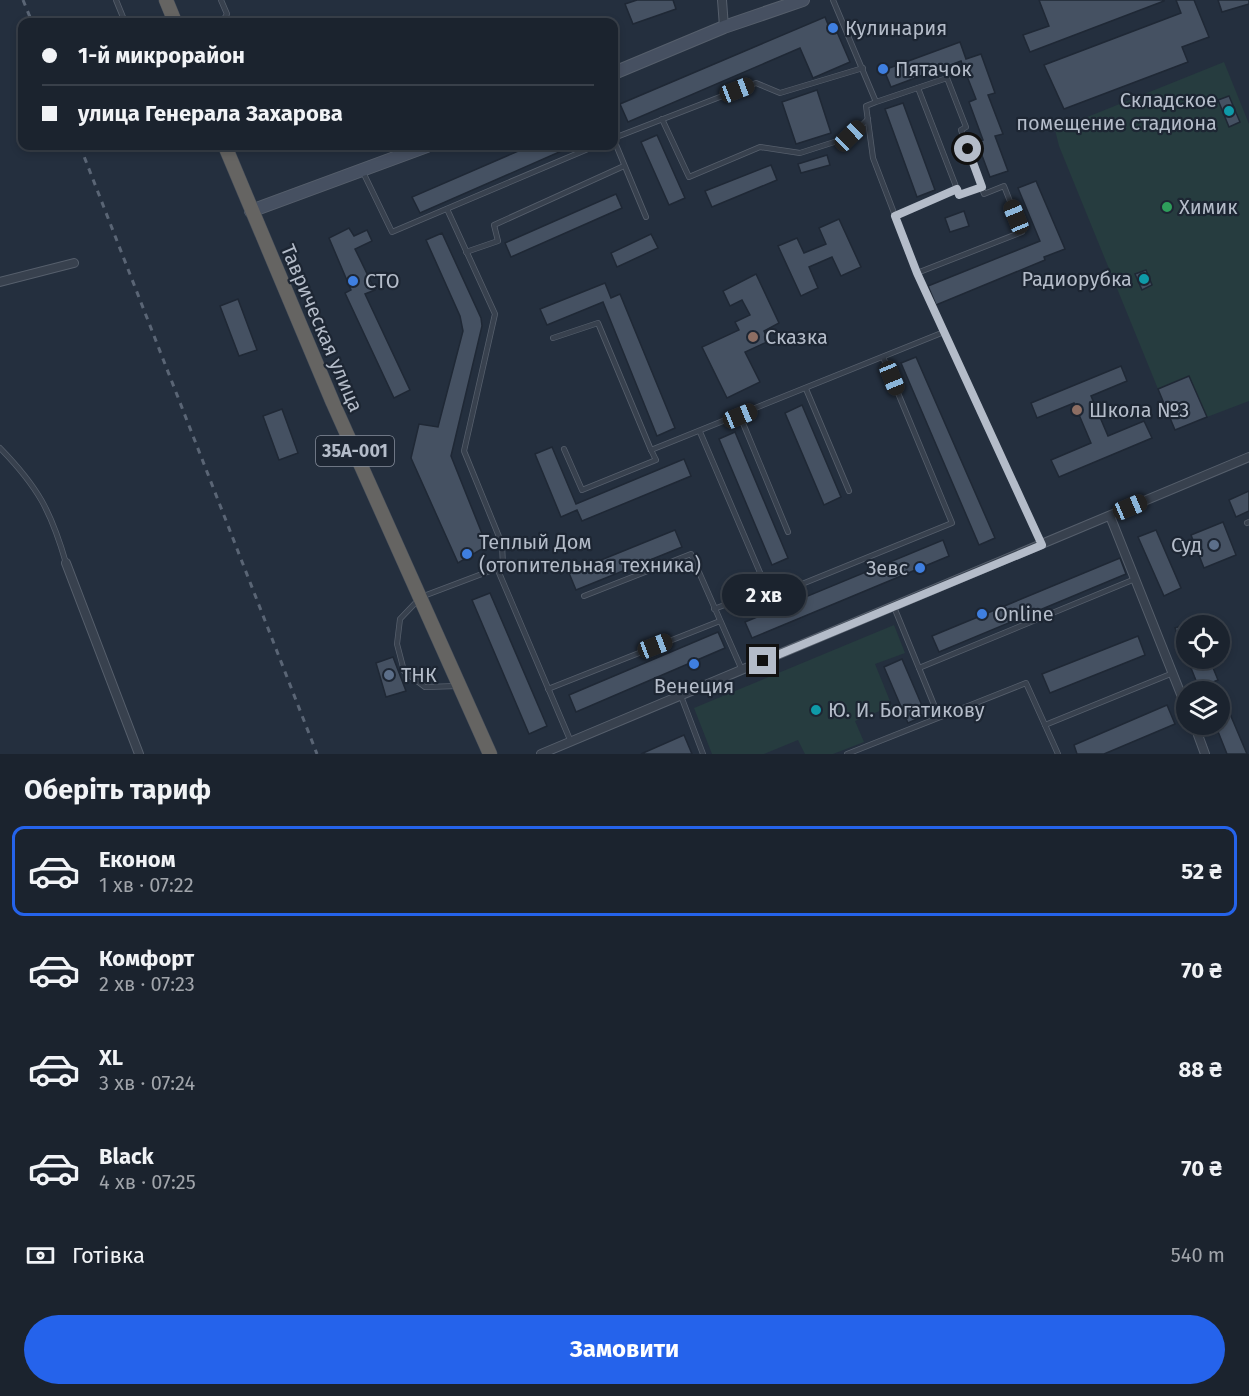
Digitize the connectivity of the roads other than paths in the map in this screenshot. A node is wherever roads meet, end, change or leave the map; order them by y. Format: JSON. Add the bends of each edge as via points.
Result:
{"nodes":[{"id":1,"x":116,"y":0,"type":"edge"},
{"id":2,"x":166,"y":0,"type":"edge"},
{"id":3,"x":221,"y":0,"type":"edge"},
{"id":4,"x":722,"y":0,"type":"edge"},
{"id":5,"x":803,"y":0,"type":"edge"},
{"id":6,"x":833,"y":0,"type":"edge"},
{"id":7,"x":124,"y":18,"type":"edge"},
{"id":8,"x":173,"y":18,"type":"edge"},
{"id":9,"x":224,"y":18,"type":"edge"},
{"id":10,"x":724,"y":27,"type":"junction"},
{"id":11,"x":863,"y":68,"type":"junction"},
{"id":12,"x":618,"y":71,"type":"edge"},
{"id":13,"x":918,"y":88,"type":"junction"},
{"id":14,"x":876,"y":102,"type":"junction"},
{"id":15,"x":662,"y":119,"type":"junction"},
{"id":16,"x":868,"y":119,"type":"junction"},
{"id":17,"x":618,"y":137,"type":"edge"},
{"id":18,"x":227,"y":150,"type":"edge"},
{"id":19,"x":416,"y":150,"type":"edge"},
{"id":20,"x":586,"y":150,"type":"edge"},
{"id":21,"x":618,"y":150,"type":"edge"},
{"id":22,"x":624,"y":166,"type":"junction"},
{"id":23,"x":362,"y":170,"type":"junction"},
{"id":24,"x":982,"y":187,"type":"junction"},
{"id":25,"x":957,"y":189,"type":"junction"},
{"id":26,"x":447,"y":209,"type":"junction"},
{"id":27,"x":251,"y":211,"type":"junction"},
{"id":28,"x":895,"y":216,"type":"junction"},
{"id":29,"x":646,"y":217,"type":"dead end"},
{"id":30,"x":466,"y":252,"type":"junction"},
{"id":31,"x":74,"y":263,"type":"dead end"},
{"id":32,"x":917,"y":273,"type":"junction"},
{"id":33,"x":0,"y":282,"type":"edge"},
{"id":34,"x":944,"y":332,"type":"junction"},
{"id":35,"x":554,"y":338,"type":"dead end"},
{"id":36,"x":883,"y":357,"type":"junction"},
{"id":37,"x":806,"y":389,"type":"junction"},
{"id":38,"x":740,"y":416,"type":"junction"},
{"id":39,"x":700,"y":432,"type":"junction"},
{"id":40,"x":0,"y":448,"type":"edge"},
{"id":41,"x":564,"y":449,"type":"dead end"},
{"id":42,"x":651,"y":450,"type":"junction"},
{"id":43,"x":1249,"y":457,"type":"edge"},
{"id":44,"x":849,"y":491,"type":"dead end"},
{"id":45,"x":1110,"y":516,"type":"junction"},
{"id":46,"x":788,"y":532,"type":"dead end"},
{"id":47,"x":1042,"y":545,"type":"junction"},
{"id":48,"x":66,"y":563,"type":"joint"},
{"id":49,"x":497,"y":568,"type":"junction"},
{"id":50,"x":1135,"y":579,"type":"junction"},
{"id":51,"x":767,"y":589,"type":"junction"},
{"id":52,"x":584,"y":596,"type":"dead end"},
{"id":53,"x":421,"y":597,"type":"junction"},
{"id":54,"x":894,"y":607,"type":"junction"},
{"id":55,"x":714,"y":609,"type":"junction"},
{"id":56,"x":720,"y":621,"type":"junction"},
{"id":57,"x":919,"y":668,"type":"junction"},
{"id":58,"x":742,"y":670,"type":"junction"},
{"id":59,"x":1173,"y":673,"type":"junction"},
{"id":60,"x":1176,"y":681,"type":"edge"},
{"id":61,"x":458,"y":686,"type":"junction"},
{"id":62,"x":548,"y":689,"type":"junction"},
{"id":63,"x":681,"y":696,"type":"junction"},
{"id":64,"x":939,"y":717,"type":"junction"},
{"id":65,"x":1045,"y":725,"type":"junction"},
{"id":66,"x":1198,"y":735,"type":"edge"},
{"id":67,"x":571,"y":742,"type":"junction"},
{"id":68,"x":139,"y":754,"type":"edge"},
{"id":69,"x":490,"y":754,"type":"edge"},
{"id":70,"x":541,"y":754,"type":"edge"},
{"id":71,"x":703,"y":754,"type":"edge"},
{"id":72,"x":847,"y":754,"type":"edge"},
{"id":73,"x":1058,"y":754,"type":"edge"},
{"id":74,"x":1205,"y":754,"type":"edge"}],
"edges":[{"from":1,"to":7,"type":"lane"},
{"from":2,"to":8,"type":"highway"},
{"from":3,"to":9,"type":"lane","via":[[227,14]]},
{"from":4,"to":10,"type":"street"},
{"from":5,"to":10,"type":"main road"},
{"from":6,"to":11,"type":"lane"},
{"from":10,"to":12,"type":"main road"},
{"from":11,"to":14,"type":"lane"},
{"from":11,"to":15,"type":"lane","via":[[780,93],[756,83]]},
{"from":13,"to":14,"type":"lane"},
{"from":13,"to":24,"type":"lane","via":[[947,78],[966,128],[960,129]]},
{"from":13,"to":25,"type":"lane"},
{"from":14,"to":16,"type":"lane","via":[[867,106]]},
{"from":15,"to":16,"type":"lane","via":[[689,177],[760,147],[800,153],[850,136]]},
{"from":15,"to":17,"type":"lane"},
{"from":16,"to":28,"type":"lane","via":[[873,158]]},
{"from":18,"to":27,"type":"highway","name":"Таврическая улица","number":"35А-001"},
{"from":19,"to":23,"type":"main road"},
{"from":20,"to":26,"type":"lane"},
{"from":21,"to":22,"type":"lane"},
{"from":22,"to":29,"type":"lane"},
{"from":22,"to":30,"type":"lane","via":[[494,225],[498,241]]},
{"from":23,"to":26,"type":"lane","via":[[392,232]]},
{"from":23,"to":27,"type":"main road"},
{"from":24,"to":25,"type":"lane","via":[[959,195]]},
{"from":24,"to":32,"type":"lane","via":[[984,194],[1004,186],[1022,232]]},
{"from":25,"to":28,"type":"lane"},
{"from":26,"to":30,"type":"lane"},
{"from":27,"to":53,"type":"highway","name":"Таврическая улица","number":"35А-001"},
{"from":28,"to":32,"type":"lane"},
{"from":30,"to":49,"type":"lane","via":[[495,314],[464,451],[502,544],[503,566]]},
{"from":31,"to":33,"type":"street"},
{"from":32,"to":34,"type":"lane"},
{"from":34,"to":36,"type":"lane"},
{"from":34,"to":47,"type":"lane"},
{"from":35,"to":42,"type":"lane","via":[[598,323]]},
{"from":36,"to":37,"type":"lane"},
{"from":36,"to":51,"type":"lane","via":[[952,523],[770,597]]},
{"from":37,"to":38,"type":"lane"},
{"from":37,"to":44,"type":"lane"},
{"from":38,"to":39,"type":"lane"},
{"from":38,"to":46,"type":"lane"},
{"from":39,"to":42,"type":"lane"},
{"from":39,"to":51,"type":"lane"},
{"from":40,"to":48,"type":"lane","via":[[29,478],[39,495],[53,520]]},
{"from":41,"to":42,"type":"lane","via":[[582,490],[656,460]]},
{"from":43,"to":45,"type":"street"},
{"from":45,"to":47,"type":"street"},
{"from":45,"to":50,"type":"street"},
{"from":47,"to":54,"type":"street"},
{"from":48,"to":68,"type":"street"},
{"from":49,"to":53,"type":"lane"},
{"from":49,"to":62,"type":"lane"},
{"from":50,"to":57,"type":"lane"},
{"from":50,"to":59,"type":"street"},
{"from":51,"to":55,"type":"lane"},
{"from":52,"to":55,"type":"lane","via":[[691,554]]},
{"from":53,"to":61,"type":"highway","name":"Таврическая улица","number":"35А-001"},
{"from":53,"to":61,"type":"lane","via":[[400,619],[397,644],[404,670],[425,687]]},
{"from":54,"to":57,"type":"lane"},
{"from":54,"to":58,"type":"street"},
{"from":55,"to":56,"type":"lane"},
{"from":56,"to":58,"type":"lane"},
{"from":56,"to":62,"type":"lane"},
{"from":57,"to":64,"type":"lane"},
{"from":58,"to":63,"type":"street"},
{"from":59,"to":60,"type":"street"},
{"from":59,"to":65,"type":"lane"},
{"from":61,"to":69,"type":"highway","name":"Таврическая улица","number":"35А-001"},
{"from":62,"to":67,"type":"lane"},
{"from":63,"to":67,"type":"street"},
{"from":63,"to":71,"type":"lane"},
{"from":64,"to":65,"type":"lane","via":[[1026,682]]},
{"from":64,"to":72,"type":"lane"},
{"from":65,"to":73,"type":"lane"},
{"from":66,"to":74,"type":"street"},
{"from":67,"to":70,"type":"street"}]}
